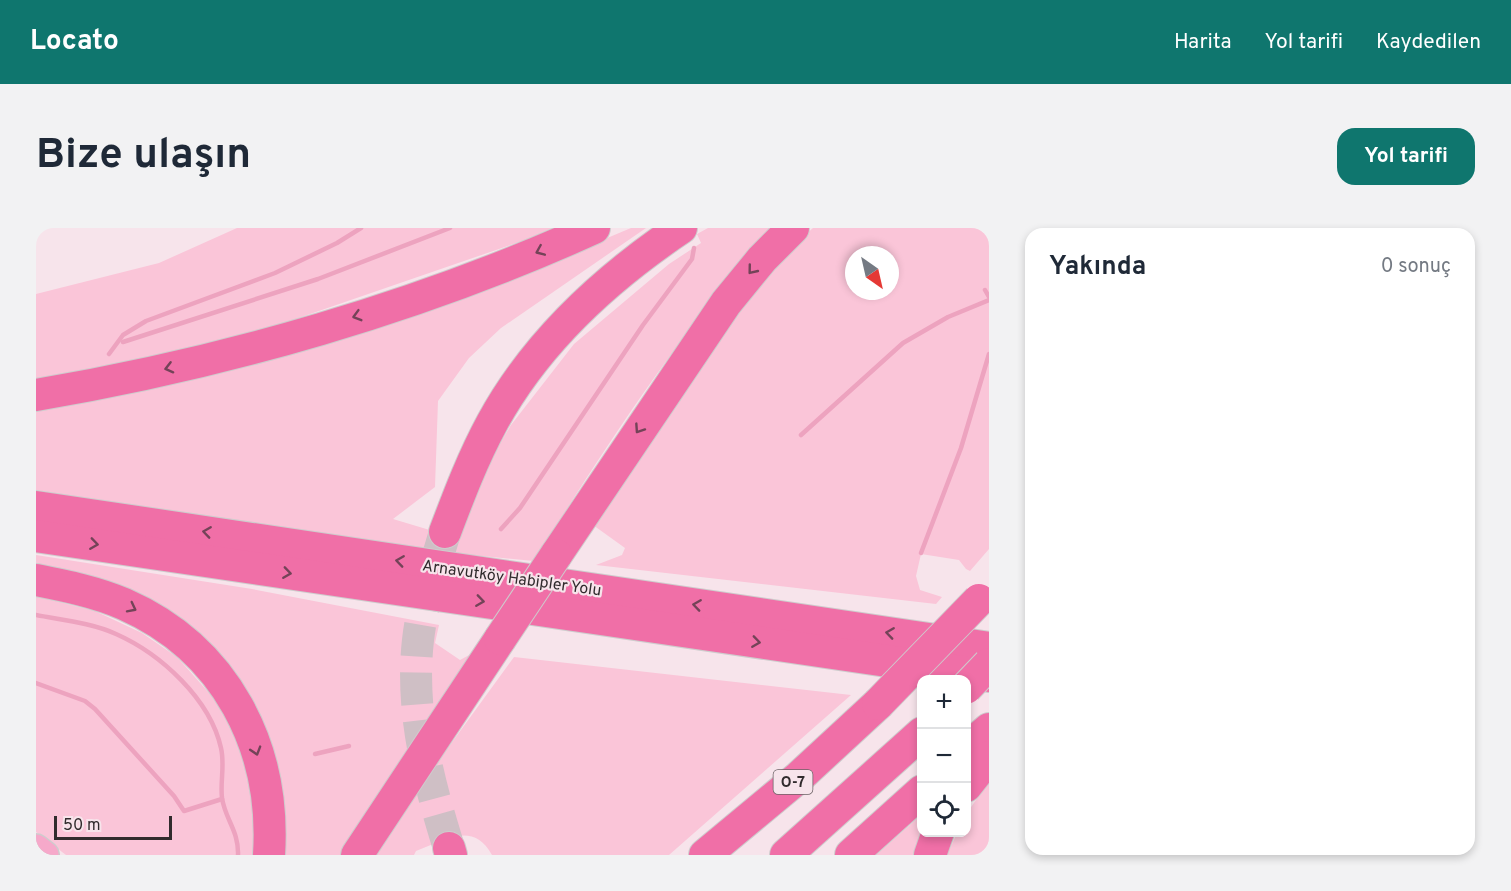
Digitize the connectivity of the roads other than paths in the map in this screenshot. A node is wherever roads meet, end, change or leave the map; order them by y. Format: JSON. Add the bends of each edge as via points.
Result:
{"nodes":[{"id":1,"x":594,"y":228,"type":"edge"},
{"id":2,"x":681,"y":228,"type":"edge"},
{"id":3,"x":793,"y":228,"type":"edge"},
{"id":4,"x":36,"y":395,"type":"edge"},
{"id":5,"x":36,"y":507,"type":"edge"},
{"id":6,"x":445,"y":532,"type":"tunnel mouth"},
{"id":7,"x":36,"y":536,"type":"edge"},
{"id":8,"x":36,"y":580,"type":"edge"},
{"id":9,"x":984,"y":594,"type":"edge"},
{"id":10,"x":989,"y":648,"type":"edge"},
{"id":11,"x":989,"y":664,"type":"edge"},
{"id":12,"x":932,"y":675,"type":"edge"},
{"id":13,"x":966,"y":675,"type":"edge"},
{"id":14,"x":989,"y":676,"type":"edge"},
{"id":15,"x":971,"y":678,"type":"edge"},
{"id":16,"x":971,"y":682,"type":"edge"},
{"id":17,"x":989,"y":687,"type":"edge"},
{"id":18,"x":989,"y":729,"type":"edge"},
{"id":19,"x":917,"y":737,"type":"edge"},
{"id":20,"x":971,"y":745,"type":"edge"},
{"id":21,"x":989,"y":757,"type":"edge"},
{"id":22,"x":969,"y":783,"type":"edge"},
{"id":23,"x":917,"y":795,"type":"edge"},
{"id":24,"x":936,"y":837,"type":"edge"},
{"id":25,"x":36,"y":848,"type":"edge"},
{"id":26,"x":45,"y":855,"type":"edge"},
{"id":27,"x":269,"y":855,"type":"edge"},
{"id":28,"x":357,"y":855,"type":"edge"},
{"id":29,"x":705,"y":855,"type":"edge"},
{"id":30,"x":786,"y":855,"type":"edge"},
{"id":31,"x":851,"y":855,"type":"edge"},
{"id":32,"x":930,"y":855,"type":"edge"}],
"edges":[{"from":1,"to":4,"type":"highway","one_way":true,"via":[[404,302],[254,347]]},
{"from":2,"to":6,"type":"highway","via":[[591,297],[520,378],[475,456]]},
{"from":3,"to":28,"type":"highway","one_way":true,"bridge":true,"via":[[726,303]]},
{"from":10,"to":5,"type":"highway","name":"Arnavutköy Habipler Yolu","one_way":true},
{"from":7,"to":12,"type":"highway","name":"Arnavutköy Habipler Yolu","one_way":true},
{"from":8,"to":27,"type":"highway","one_way":true,"via":[[124,604],[175,634],[214,672],[237,705],[254,743],[268,792]]},
{"from":9,"to":29,"type":"highway","number":"O-7","bridge":true,"via":[[878,704],[799,777]]},
{"from":11,"to":13,"type":"highway","bridge":true},
{"from":14,"to":15,"type":"highway","name":"Arnavutköy Habipler Yolu"},
{"from":16,"to":17,"type":"highway"},
{"from":18,"to":20,"type":"highway"},
{"from":19,"to":30,"type":"highway"},
{"from":21,"to":22,"type":"highway"},
{"from":23,"to":31,"type":"highway"},
{"from":24,"to":32,"type":"highway"},
{"from":25,"to":26,"type":"main road"}]}
